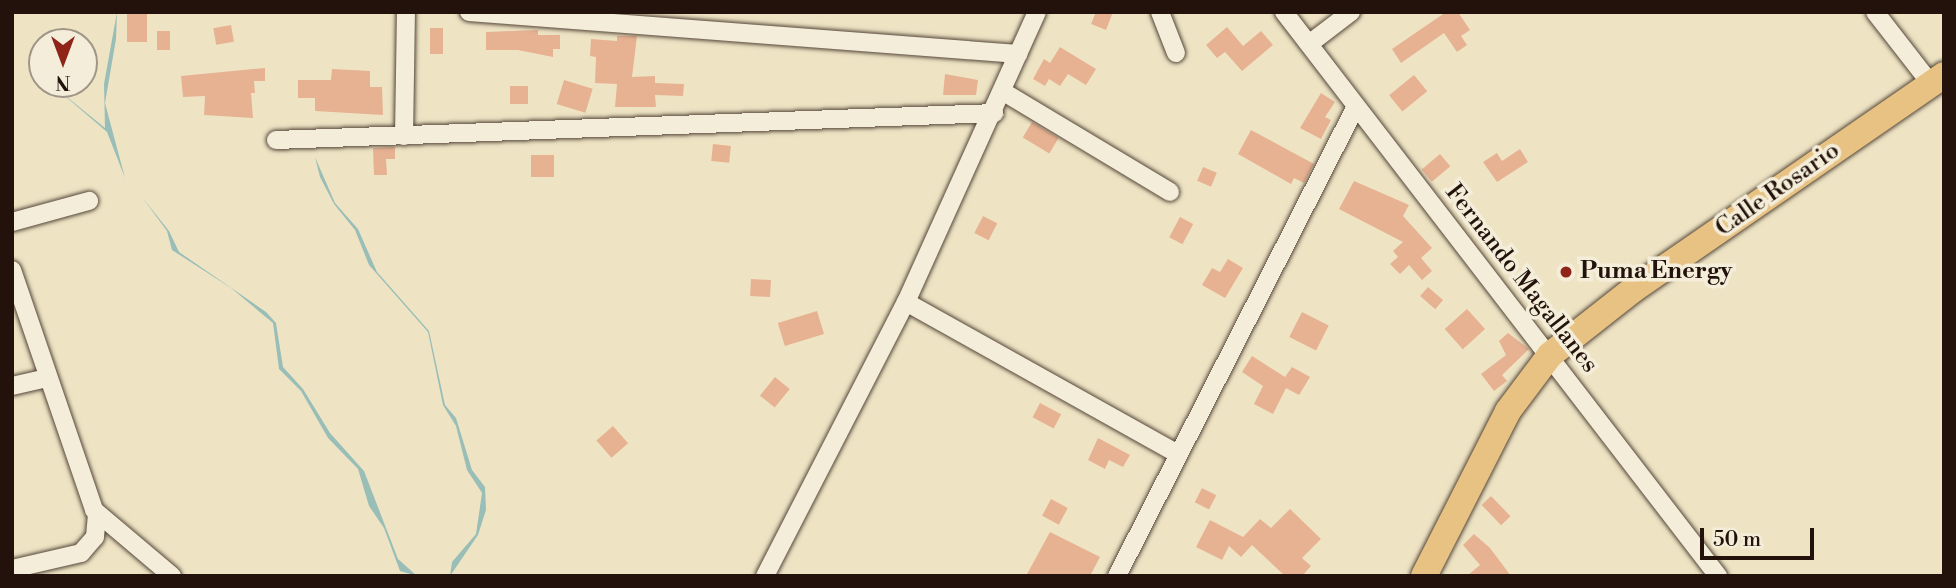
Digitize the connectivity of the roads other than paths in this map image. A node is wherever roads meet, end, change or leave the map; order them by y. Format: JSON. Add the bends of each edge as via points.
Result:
{"nodes":[{"id":1,"x":405,"y":12,"type":"edge"},
{"id":2,"x":469,"y":12,"type":"edge"},
{"id":3,"x":1037,"y":12,"type":"edge"},
{"id":4,"x":1160,"y":12,"type":"edge"},
{"id":5,"x":1284,"y":12,"type":"edge"},
{"id":6,"x":1351,"y":12,"type":"edge"},
{"id":7,"x":1875,"y":12,"type":"edge"},
{"id":8,"x":1309,"y":44,"type":"junction"},
{"id":9,"x":1176,"y":53,"type":"dead end"},
{"id":10,"x":1018,"y":54,"type":"junction"},
{"id":11,"x":1938,"y":79,"type":"edge"},
{"id":12,"x":1002,"y":91,"type":"junction"},
{"id":13,"x":1355,"y":108,"type":"junction"},
{"id":14,"x":993,"y":113,"type":"junction"},
{"id":15,"x":404,"y":136,"type":"junction"},
{"id":16,"x":276,"y":140,"type":"dead end"},
{"id":17,"x":1170,"y":192,"type":"dead end"},
{"id":18,"x":89,"y":201,"type":"dead end"},
{"id":19,"x":12,"y":222,"type":"edge"},
{"id":20,"x":12,"y":270,"type":"edge"},
{"id":21,"x":906,"y":302,"type":"junction"},
{"id":22,"x":1550,"y":355,"type":"junction"},
{"id":23,"x":47,"y":378,"type":"junction"},
{"id":24,"x":12,"y":386,"type":"edge"},
{"id":25,"x":1178,"y":454,"type":"junction"},
{"id":26,"x":97,"y":514,"type":"junction"},
{"id":27,"x":12,"y":569,"type":"edge"},
{"id":28,"x":45,"y":569,"type":"edge"},
{"id":29,"x":172,"y":576,"type":"edge"},
{"id":30,"x":765,"y":576,"type":"edge"},
{"id":31,"x":1117,"y":576,"type":"edge"},
{"id":32,"x":1424,"y":576,"type":"edge"},
{"id":33,"x":1718,"y":576,"type":"edge"}],
"edges":[{"from":1,"to":15,"type":"street"},
{"from":2,"to":10,"type":"street"},
{"from":3,"to":10,"type":"street"},
{"from":4,"to":9,"type":"street"},
{"from":5,"to":8,"type":"street","name":"Fernando Magallanes"},
{"from":6,"to":8,"type":"street"},
{"from":7,"to":11,"type":"street"},
{"from":8,"to":13,"type":"street","name":"Fernando Magallanes"},
{"from":10,"to":12,"type":"street"},
{"from":11,"to":22,"type":"main road","name":"Calle Rosario","via":[[1634,289]]},
{"from":12,"to":14,"type":"street"},
{"from":12,"to":17,"type":"street"},
{"from":13,"to":22,"type":"street","name":"Fernando Magallanes"},
{"from":13,"to":25,"type":"street"},
{"from":14,"to":15,"type":"street"},
{"from":14,"to":21,"type":"street"},
{"from":15,"to":16,"type":"street"},
{"from":18,"to":19,"type":"street"},
{"from":20,"to":23,"type":"street"},
{"from":21,"to":25,"type":"street"},
{"from":21,"to":30,"type":"street"},
{"from":22,"to":32,"type":"main road","name":"Calle Rosario","via":[[1508,411]]},
{"from":22,"to":33,"type":"street","name":"Fernando Magallanes"},
{"from":23,"to":24,"type":"street"},
{"from":23,"to":26,"type":"street"},
{"from":25,"to":31,"type":"street"},
{"from":26,"to":28,"type":"street","via":[[90,546]]},
{"from":26,"to":29,"type":"street"},
{"from":27,"to":28,"type":"street"}]}
